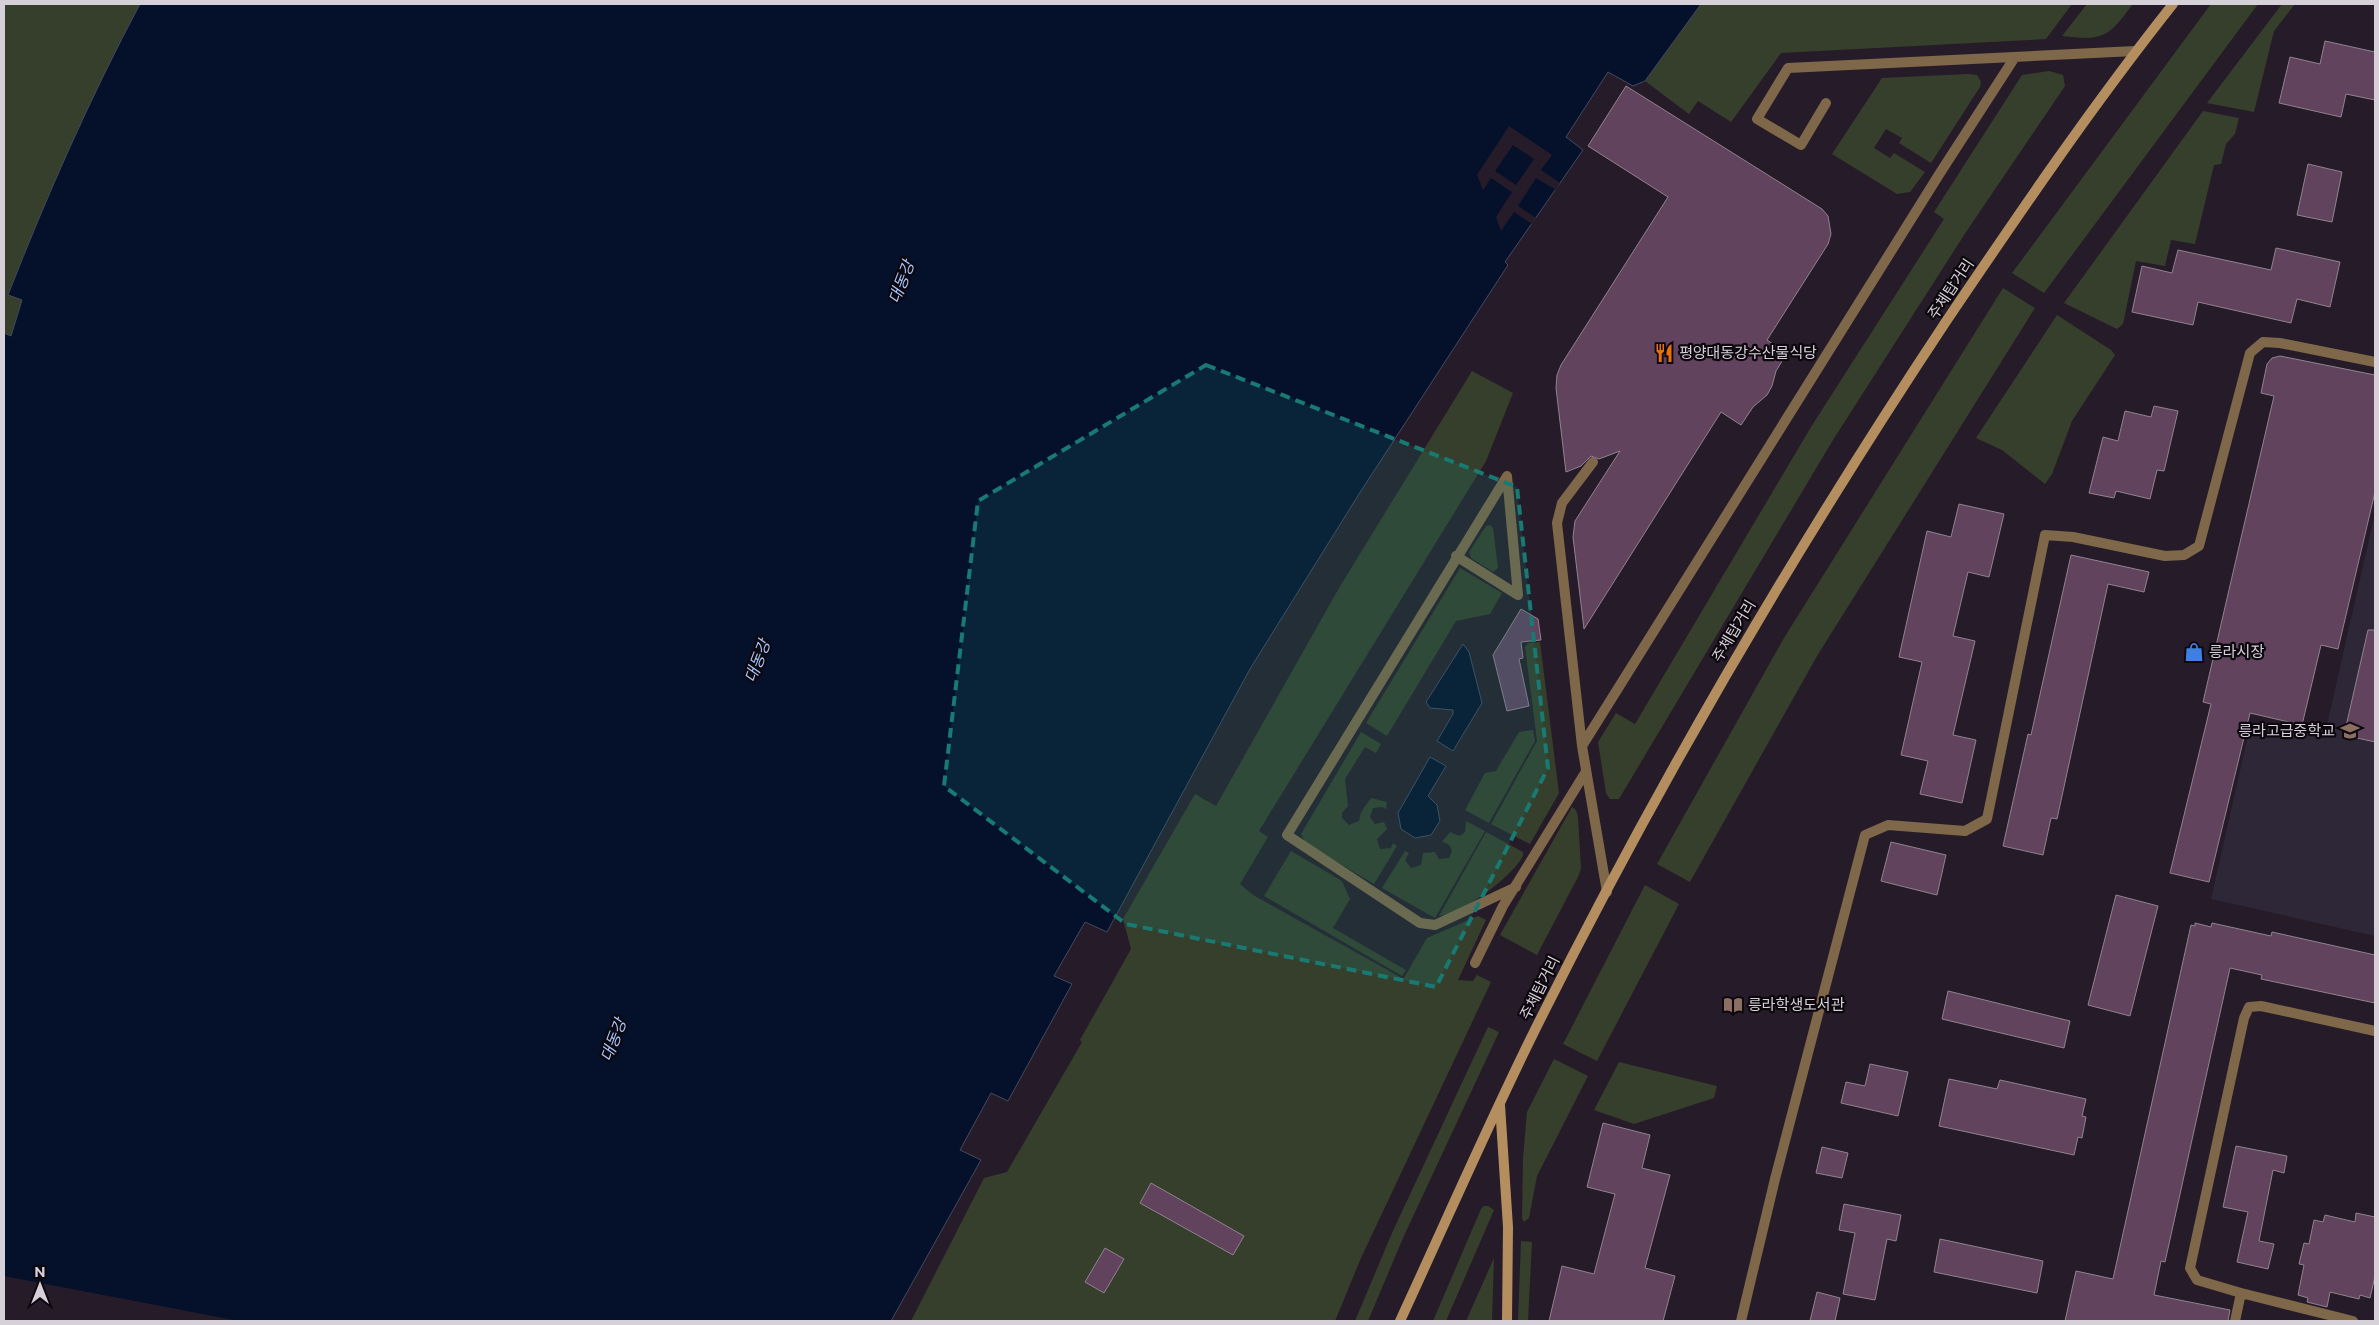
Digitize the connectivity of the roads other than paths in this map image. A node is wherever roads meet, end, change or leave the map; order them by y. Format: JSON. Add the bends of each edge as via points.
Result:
{"nodes":[{"id":1,"x":2173,"y":4,"type":"edge"},
{"id":2,"x":2135,"y":51,"type":"junction"},
{"id":3,"x":2015,"y":57,"type":"junction"},
{"id":4,"x":1826,"y":103,"type":"dead end"},
{"id":5,"x":2375,"y":362,"type":"edge"},
{"id":6,"x":1593,"y":462,"type":"dead end"},
{"id":7,"x":1456,"y":556,"type":"junction"},
{"id":8,"x":1582,"y":746,"type":"junction"},
{"id":9,"x":1585,"y":773,"type":"junction"},
{"id":10,"x":1516,"y":887,"type":"junction"},
{"id":11,"x":1607,"y":892,"type":"junction"},
{"id":12,"x":1475,"y":963,"type":"dead end"},
{"id":13,"x":2375,"y":1031,"type":"edge"},
{"id":14,"x":1500,"y":1102,"type":"junction"},
{"id":15,"x":2241,"y":1293,"type":"junction"},
{"id":16,"x":1400,"y":1321,"type":"edge"},
{"id":17,"x":1506,"y":1321,"type":"edge"},
{"id":18,"x":1741,"y":1321,"type":"edge"},
{"id":19,"x":2235,"y":1321,"type":"edge"},
{"id":20,"x":2353,"y":1321,"type":"edge"}],
"edges":[{"from":1,"to":2,"type":"main road","name":"주체탑거리"},
{"from":2,"to":3,"type":"street"},
{"from":2,"to":11,"type":"main road","name":"주체탑거리","via":[[2020,213],[1860,451],[1732,664]]},
{"from":3,"to":4,"type":"street","via":[[1788,68],[1757,119],[1800,145]]},
{"from":3,"to":8,"type":"street"},
{"from":5,"to":18,"type":"street","via":[[2280,343],[2263,342],[2250,353],[2200,546],[2184,555],[2165,556],[2073,537],[2045,535],[1987,819],[1965,831],[1888,825],[1865,835]]},
{"from":6,"to":8,"type":"street","via":[[1562,503],[1557,523]]},
{"from":7,"to":7,"type":"street","via":[[1497,492],[1507,476],[1518,595]]},
{"from":7,"to":10,"type":"street","via":[[1287,835],[1420,923],[1435,925]]},
{"from":8,"to":9,"type":"street"},
{"from":9,"to":10,"type":"street"},
{"from":9,"to":11,"type":"street"},
{"from":10,"to":12,"type":"street"},
{"from":11,"to":14,"type":"main road","name":"주체탑거리"},
{"from":13,"to":15,"type":"street","via":[[2261,1006],[2249,1007],[2190,1268],[2197,1280]]},
{"from":14,"to":16,"type":"main road","name":"주체탑거리"},
{"from":14,"to":17,"type":"main road","via":[[1507,1199]]},
{"from":15,"to":19,"type":"street"},
{"from":15,"to":20,"type":"street"}]}
